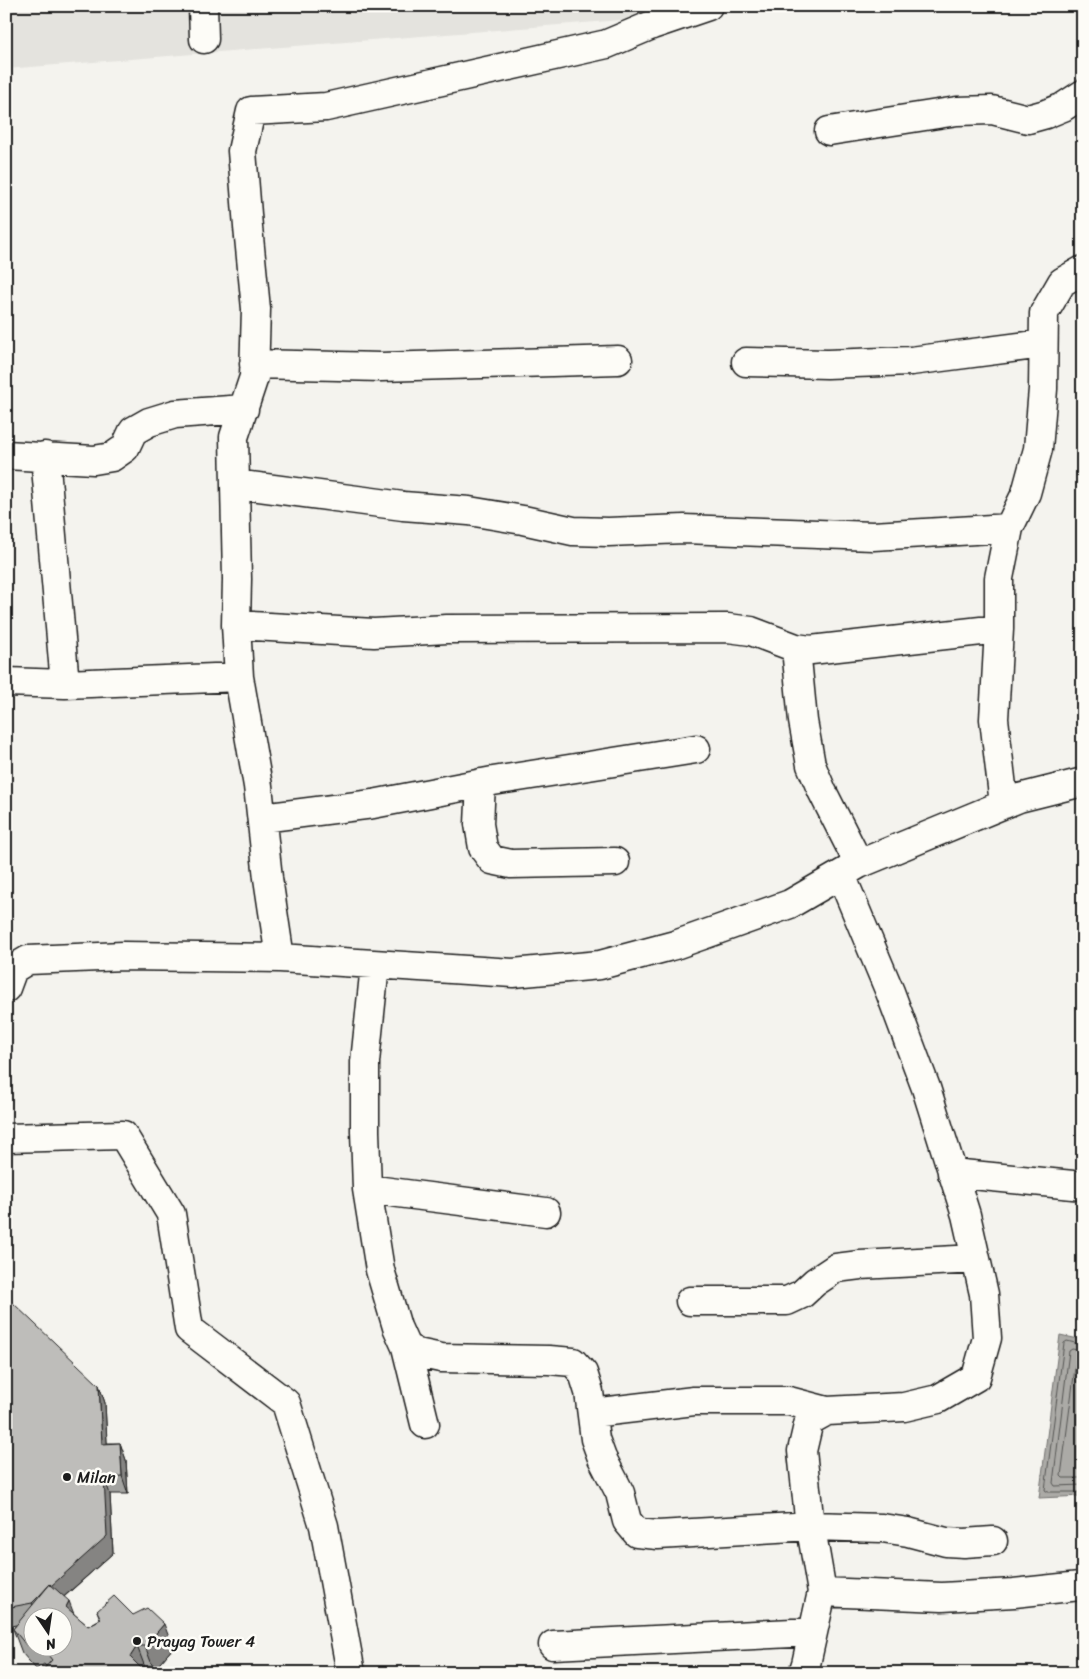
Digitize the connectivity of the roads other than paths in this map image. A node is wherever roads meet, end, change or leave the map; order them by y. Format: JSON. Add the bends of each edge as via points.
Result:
{"nodes":[{"id":1,"x":203,"y":6,"type":"edge"},
{"id":2,"x":708,"y":6,"type":"edge"},
{"id":3,"x":651,"y":16,"type":"edge"},
{"id":4,"x":204,"y":39,"type":"dead end"},
{"id":5,"x":1083,"y":94,"type":"edge"},
{"id":6,"x":829,"y":131,"type":"dead end"},
{"id":7,"x":1083,"y":270,"type":"edge"},
{"id":8,"x":1043,"y":344,"type":"junction"},
{"id":9,"x":618,"y":360,"type":"dead end"},
{"id":10,"x":746,"y":362,"type":"dead end"},
{"id":11,"x":254,"y":364,"type":"junction"},
{"id":12,"x":244,"y":409,"type":"junction"},
{"id":13,"x":6,"y":455,"type":"edge"},
{"id":14,"x":45,"y":456,"type":"junction"},
{"id":15,"x":235,"y":484,"type":"junction"},
{"id":16,"x":1009,"y":528,"type":"junction"},
{"id":17,"x":236,"y":625,"type":"junction"},
{"id":18,"x":999,"y":629,"type":"junction"},
{"id":19,"x":796,"y":648,"type":"junction"},
{"id":20,"x":239,"y":677,"type":"junction"},
{"id":21,"x":6,"y":682,"type":"edge"},
{"id":22,"x":66,"y":684,"type":"junction"},
{"id":23,"x":696,"y":749,"type":"dead end"},
{"id":24,"x":1083,"y":782,"type":"edge"},
{"id":25,"x":481,"y":783,"type":"junction"},
{"id":26,"x":1004,"y":804,"type":"junction"},
{"id":27,"x":262,"y":818,"type":"junction"},
{"id":28,"x":615,"y":862,"type":"dead end"},
{"id":29,"x":850,"y":869,"type":"junction"},
{"id":30,"x":280,"y":958,"type":"junction"},
{"id":31,"x":376,"y":964,"type":"junction"},
{"id":32,"x":6,"y":988,"type":"edge"},
{"id":33,"x":6,"y":1138,"type":"edge"},
{"id":34,"x":952,"y":1172,"type":"junction"},
{"id":35,"x":1083,"y":1186,"type":"edge"},
{"id":36,"x":367,"y":1189,"type":"junction"},
{"id":37,"x":546,"y":1212,"type":"dead end"},
{"id":38,"x":976,"y":1259,"type":"junction"},
{"id":39,"x":690,"y":1301,"type":"dead end"},
{"id":40,"x":406,"y":1347,"type":"junction"},
{"id":41,"x":827,"y":1411,"type":"junction"},
{"id":42,"x":592,"y":1413,"type":"junction"},
{"id":43,"x":425,"y":1424,"type":"dead end"},
{"id":44,"x":811,"y":1526,"type":"junction"},
{"id":45,"x":993,"y":1541,"type":"dead end"},
{"id":46,"x":1080,"y":1586,"type":"dead end"},
{"id":47,"x":822,"y":1592,"type":"junction"},
{"id":48,"x":813,"y":1632,"type":"junction"},
{"id":49,"x":552,"y":1646,"type":"dead end"},
{"id":50,"x":350,"y":1673,"type":"edge"},
{"id":51,"x":802,"y":1673,"type":"edge"}],
"edges":[{"from":1,"to":4,"type":"street"},
{"from":2,"to":3,"type":"street"},
{"from":3,"to":11,"type":"street","via":[[607,44],[326,107],[251,111],[242,151],[256,309]]},
{"from":5,"to":6,"type":"street","via":[[1055,111],[1028,119],[992,110],[957,111]]},
{"from":7,"to":8,"type":"street","via":[[1062,282],[1044,313]]},
{"from":8,"to":10,"type":"street","via":[[911,361]]},
{"from":8,"to":16,"type":"street","via":[[1038,449],[1026,493]]},
{"from":9,"to":11,"type":"street","via":[[381,367]]},
{"from":11,"to":12,"type":"street","via":[[254,377]]},
{"from":12,"to":14,"type":"street","via":[[175,414],[150,422],[133,431],[125,448],[112,457],[94,460]]},
{"from":12,"to":15,"type":"street","via":[[234,437]]},
{"from":13,"to":14,"type":"street"},
{"from":14,"to":22,"type":"street"},
{"from":15,"to":16,"type":"street","via":[[403,506],[469,511],[573,531],[684,530],[873,536]]},
{"from":15,"to":17,"type":"street"},
{"from":16,"to":18,"type":"street","via":[[999,578]]},
{"from":17,"to":19,"type":"street","via":[[374,633],[447,629],[728,628],[751,631]]},
{"from":17,"to":20,"type":"street"},
{"from":18,"to":19,"type":"street","via":[[826,649]]},
{"from":18,"to":26,"type":"street","via":[[994,719]]},
{"from":19,"to":29,"type":"street","via":[[811,765]]},
{"from":20,"to":22,"type":"street"},
{"from":20,"to":27,"type":"street"},
{"from":21,"to":22,"type":"street"},
{"from":23,"to":25,"type":"street"},
{"from":24,"to":26,"type":"street"},
{"from":25,"to":27,"type":"street","via":[[373,804]]},
{"from":25,"to":28,"type":"street","via":[[479,824],[483,848],[492,860],[511,864]]},
{"from":26,"to":29,"type":"street"},
{"from":27,"to":30,"type":"street"},
{"from":29,"to":31,"type":"street","via":[[790,904],[675,945],[600,965],[513,973]]},
{"from":29,"to":34,"type":"street","via":[[868,938],[926,1088]]},
{"from":30,"to":31,"type":"street"},
{"from":30,"to":32,"type":"street","via":[[123,956],[28,960],[13,969]]},
{"from":31,"to":36,"type":"street","via":[[365,1062]]},
{"from":33,"to":50,"type":"street","via":[[123,1135],[171,1214],[189,1329],[286,1404],[324,1526]]},
{"from":34,"to":35,"type":"street"},
{"from":34,"to":38,"type":"street"},
{"from":36,"to":37,"type":"street"},
{"from":36,"to":40,"type":"street","via":[[380,1270]]},
{"from":38,"to":39,"type":"street","via":[[836,1268],[802,1294],[787,1301]]},
{"from":38,"to":41,"type":"street","via":[[984,1294],[987,1338],[976,1377],[938,1399],[904,1407]]},
{"from":40,"to":42,"type":"street","via":[[441,1358],[572,1362],[583,1373]]},
{"from":40,"to":43,"type":"street"},
{"from":41,"to":42,"type":"street","via":[[789,1401],[694,1401]]},
{"from":41,"to":44,"type":"street","via":[[809,1421],[802,1451]]},
{"from":42,"to":44,"type":"street","via":[[595,1439],[602,1458],[620,1493],[627,1521],[637,1533],[658,1535]]},
{"from":44,"to":45,"type":"street","via":[[882,1528],[946,1542]]},
{"from":44,"to":47,"type":"street"},
{"from":46,"to":47,"type":"street","via":[[942,1596]]},
{"from":47,"to":48,"type":"street"},
{"from":48,"to":49,"type":"street"},
{"from":48,"to":51,"type":"street"}]}
